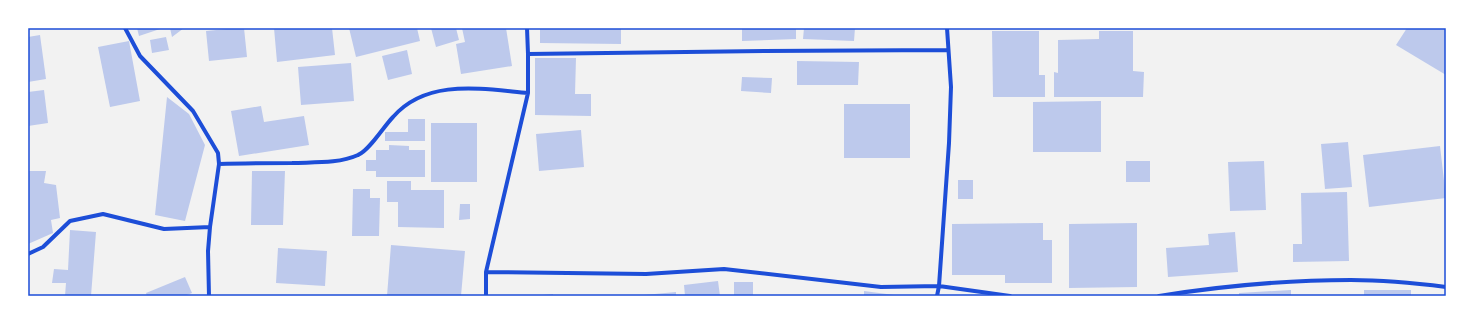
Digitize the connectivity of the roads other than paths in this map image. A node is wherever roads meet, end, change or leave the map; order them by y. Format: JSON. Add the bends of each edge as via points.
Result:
{"nodes":[{"id":1,"x":125,"y":28,"type":"edge"},
{"id":2,"x":526,"y":28,"type":"edge"},
{"id":3,"x":947,"y":28,"type":"edge"},
{"id":4,"x":948,"y":50,"type":"junction"},
{"id":5,"x":528,"y":54,"type":"junction"},
{"id":6,"x":528,"y":93,"type":"junction"},
{"id":7,"x":219,"y":164,"type":"junction"},
{"id":8,"x":210,"y":227,"type":"junction"},
{"id":9,"x":28,"y":254,"type":"edge"},
{"id":10,"x":486,"y":272,"type":"junction"},
{"id":11,"x":939,"y":286,"type":"junction"},
{"id":12,"x":1446,"y":287,"type":"edge"},
{"id":13,"x":209,"y":296,"type":"edge"},
{"id":14,"x":486,"y":296,"type":"edge"},
{"id":15,"x":936,"y":296,"type":"edge"},
{"id":16,"x":1010,"y":296,"type":"edge"},
{"id":17,"x":1159,"y":296,"type":"edge"}],
"edges":[{"from":1,"to":7,"type":"street","via":[[140,56],[194,111],[218,153]]},
{"from":2,"to":5,"type":"street"},
{"from":3,"to":4,"type":"street"},
{"from":4,"to":5,"type":"street"},
{"from":4,"to":11,"type":"street","via":[[951,87],[950,127]]},
{"from":5,"to":6,"type":"street"},
{"from":6,"to":7,"type":"street","via":[[462,88],[424,95],[393,116],[361,154],[344,160]]},
{"from":6,"to":10,"type":"street"},
{"from":7,"to":8,"type":"street"},
{"from":8,"to":9,"type":"street","via":[[164,229],[104,214],[70,221],[43,247]]},
{"from":8,"to":13,"type":"street"},
{"from":10,"to":11,"type":"street","via":[[646,274],[724,269],[881,287]]},
{"from":10,"to":14,"type":"street"},
{"from":11,"to":15,"type":"street"},
{"from":11,"to":16,"type":"street"},
{"from":12,"to":17,"type":"street","via":[[1322,280],[1217,287]]}]}
